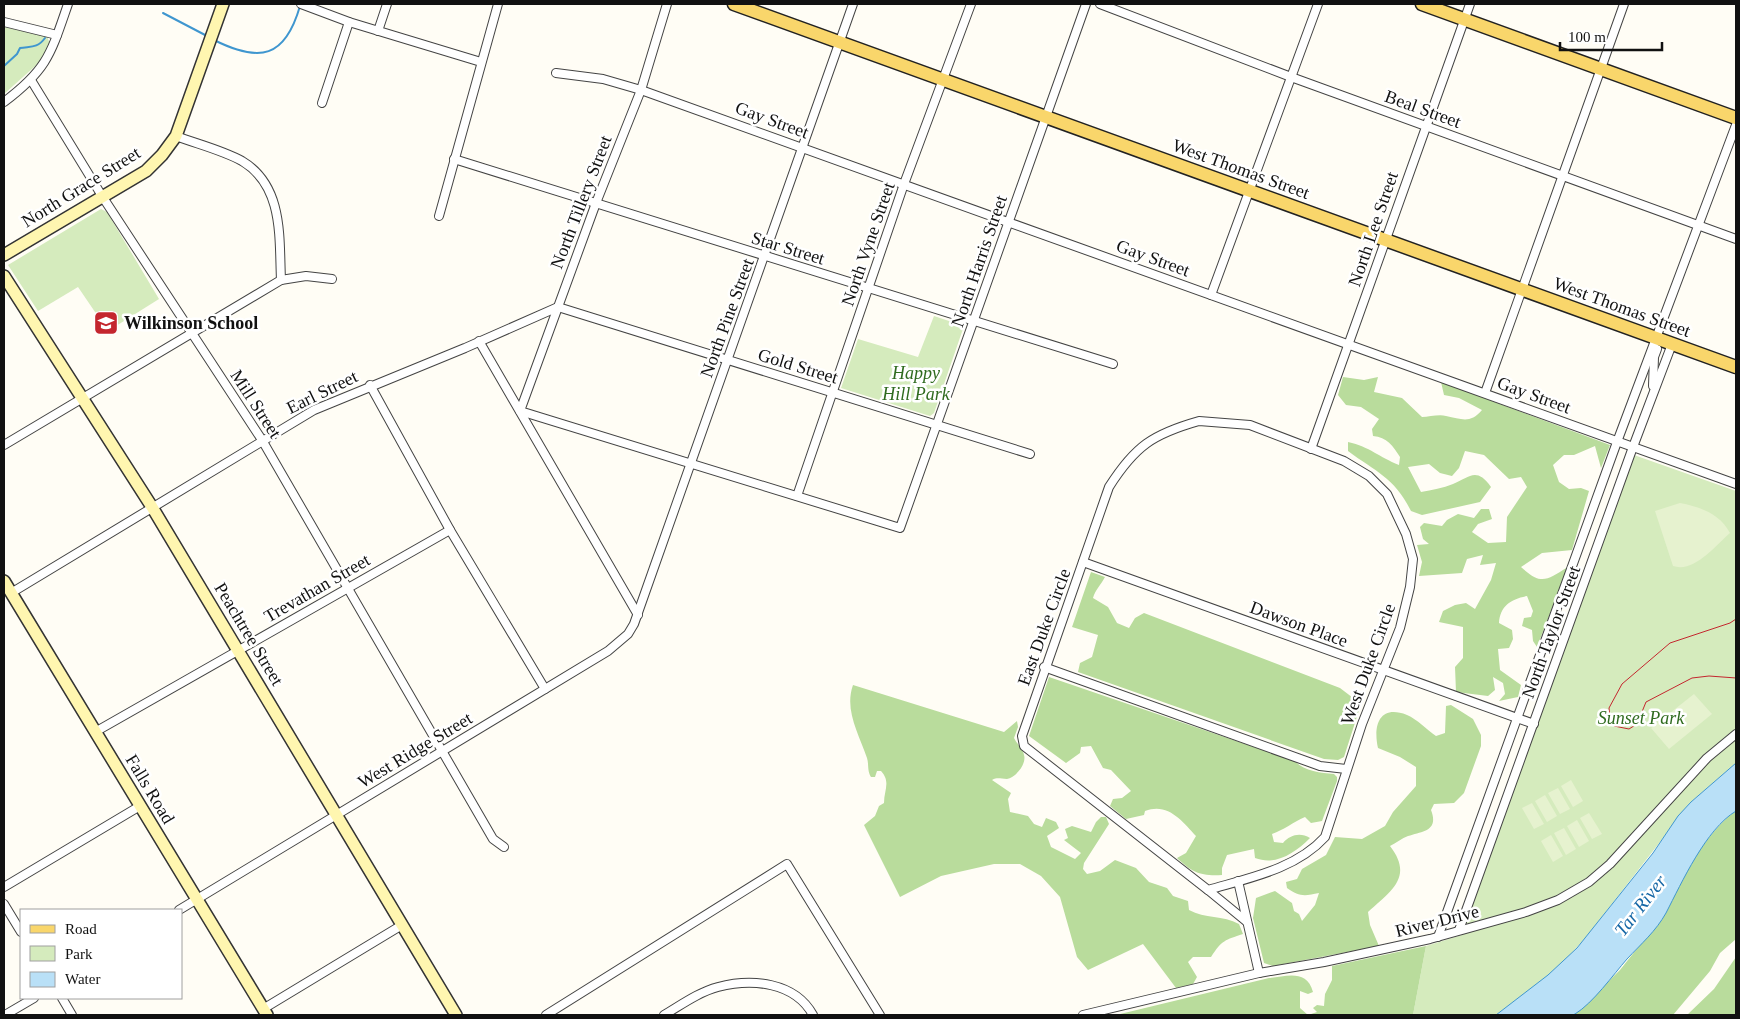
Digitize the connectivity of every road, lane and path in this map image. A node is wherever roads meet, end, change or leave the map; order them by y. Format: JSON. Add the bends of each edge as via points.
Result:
{"nodes":[{"id":1,"x":68,"y":4,"type":"edge"},
{"id":2,"x":223,"y":4,"type":"edge"},
{"id":3,"x":301,"y":4,"type":"edge"},
{"id":4,"x":387,"y":4,"type":"edge"},
{"id":5,"x":498,"y":4,"type":"edge"},
{"id":6,"x":667,"y":4,"type":"edge"},
{"id":7,"x":734,"y":4,"type":"edge"},
{"id":8,"x":853,"y":4,"type":"edge"},
{"id":9,"x":971,"y":4,"type":"edge"},
{"id":10,"x":1086,"y":4,"type":"edge"},
{"id":11,"x":1100,"y":4,"type":"edge"},
{"id":12,"x":1318,"y":4,"type":"edge"},
{"id":13,"x":1422,"y":4,"type":"edge"},
{"id":14,"x":1470,"y":4,"type":"edge"},
{"id":15,"x":1624,"y":4,"type":"edge"},
{"id":16,"x":1464,"y":19,"type":"junction"},
{"id":17,"x":4,"y":22,"type":"edge"},
{"id":18,"x":349,"y":22,"type":"junction"},
{"id":19,"x":378,"y":31,"type":"junction"},
{"id":20,"x":57,"y":34,"type":"junction"},
{"id":21,"x":839,"y":42,"type":"junction"},
{"id":22,"x":481,"y":62,"type":"junction"},
{"id":23,"x":1601,"y":69,"type":"junction"},
{"id":24,"x":556,"y":73,"type":"dead end"},
{"id":25,"x":1291,"y":77,"type":"junction"},
{"id":26,"x":31,"y":80,"type":"junction"},
{"id":27,"x":944,"y":80,"type":"junction"},
{"id":28,"x":641,"y":90,"type":"junction"},
{"id":29,"x":4,"y":102,"type":"edge"},
{"id":30,"x":322,"y":103,"type":"dead end"},
{"id":31,"x":1046,"y":118,"type":"junction"},
{"id":32,"x":1736,"y":118,"type":"edge"},
{"id":33,"x":1425,"y":125,"type":"junction"},
{"id":34,"x":1736,"y":125,"type":"edge"},
{"id":35,"x":176,"y":136,"type":"junction"},
{"id":36,"x":803,"y":147,"type":"junction"},
{"id":37,"x":454,"y":159,"type":"junction"},
{"id":38,"x":1562,"y":176,"type":"junction"},
{"id":39,"x":904,"y":184,"type":"junction"},
{"id":40,"x":1251,"y":190,"type":"junction"},
{"id":41,"x":102,"y":196,"type":"junction"},
{"id":42,"x":596,"y":203,"type":"junction"},
{"id":43,"x":439,"y":216,"type":"dead end"},
{"id":44,"x":1008,"y":221,"type":"junction"},
{"id":45,"x":1699,"y":225,"type":"junction"},
{"id":46,"x":1736,"y":239,"type":"edge"},
{"id":47,"x":1385,"y":240,"type":"junction"},
{"id":48,"x":4,"y":255,"type":"edge"},
{"id":49,"x":765,"y":256,"type":"junction"},
{"id":50,"x":4,"y":276,"type":"edge"},
{"id":51,"x":332,"y":279,"type":"dead end"},
{"id":52,"x":282,"y":280,"type":"junction"},
{"id":53,"x":868,"y":288,"type":"junction"},
{"id":54,"x":1522,"y":290,"type":"junction"},
{"id":55,"x":1211,"y":295,"type":"junction"},
{"id":56,"x":558,"y":307,"type":"junction"},
{"id":57,"x":973,"y":322,"type":"junction"},
{"id":58,"x":192,"y":333,"type":"junction"},
{"id":59,"x":479,"y":341,"type":"junction"},
{"id":60,"x":1663,"y":341,"type":"junction"},
{"id":61,"x":1348,"y":344,"type":"junction"},
{"id":62,"x":727,"y":359,"type":"junction"},
{"id":63,"x":1113,"y":364,"type":"dead end"},
{"id":64,"x":1736,"y":367,"type":"edge"},
{"id":65,"x":370,"y":385,"type":"junction"},
{"id":66,"x":832,"y":392,"type":"junction"},
{"id":67,"x":1485,"y":393,"type":"junction"},
{"id":68,"x":82,"y":398,"type":"junction"},
{"id":69,"x":1648,"y":408,"type":"junction"},
{"id":70,"x":520,"y":411,"type":"junction"},
{"id":71,"x":937,"y":425,"type":"junction"},
{"id":72,"x":262,"y":440,"type":"junction"},
{"id":73,"x":1617,"y":442,"type":"junction"},
{"id":74,"x":4,"y":445,"type":"edge"},
{"id":75,"x":1633,"y":447,"type":"junction"},
{"id":76,"x":1311,"y":448,"type":"junction"},
{"id":77,"x":1030,"y":454,"type":"dead end"},
{"id":78,"x":691,"y":464,"type":"junction"},
{"id":79,"x":1736,"y":484,"type":"edge"},
{"id":80,"x":797,"y":496,"type":"junction"},
{"id":81,"x":152,"y":507,"type":"junction"},
{"id":82,"x":450,"y":530,"type":"junction"},
{"id":83,"x":1083,"y":562,"type":"junction"},
{"id":84,"x":4,"y":581,"type":"edge"},
{"id":85,"x":348,"y":588,"type":"junction"},
{"id":86,"x":11,"y":593,"type":"junction"},
{"id":87,"x":638,"y":614,"type":"junction"},
{"id":88,"x":238,"y":650,"type":"junction"},
{"id":89,"x":1044,"y":668,"type":"junction"},
{"id":90,"x":1383,"y":669,"type":"junction"},
{"id":91,"x":545,"y":690,"type":"junction"},
{"id":92,"x":1518,"y":719,"type":"junction"},
{"id":93,"x":1534,"y":724,"type":"junction"},
{"id":94,"x":95,"y":732,"type":"junction"},
{"id":95,"x":1736,"y":734,"type":"edge"},
{"id":96,"x":442,"y":752,"type":"junction"},
{"id":97,"x":1346,"y":769,"type":"junction"},
{"id":98,"x":140,"y":806,"type":"junction"},
{"id":99,"x":336,"y":816,"type":"junction"},
{"id":100,"x":504,"y":847,"type":"dead end"},
{"id":101,"x":1238,"y":881,"type":"junction"},
{"id":102,"x":4,"y":887,"type":"edge"},
{"id":103,"x":1208,"y":890,"type":"junction"},
{"id":104,"x":197,"y":900,"type":"junction"},
{"id":105,"x":4,"y":904,"type":"edge"},
{"id":106,"x":181,"y":909,"type":"edge"},
{"id":107,"x":1247,"y":922,"type":"junction"},
{"id":108,"x":402,"y":925,"type":"junction"},
{"id":109,"x":20,"y":930,"type":"edge"},
{"id":110,"x":1459,"y":930,"type":"junction"},
{"id":111,"x":1438,"y":937,"type":"junction"},
{"id":112,"x":1259,"y":973,"type":"junction"},
{"id":113,"x":32,"y":999,"type":"edge"},
{"id":114,"x":63,"y":999,"type":"edge"},
{"id":115,"x":265,"y":1012,"type":"edge"},
{"id":116,"x":5,"y":1015,"type":"edge"},
{"id":117,"x":72,"y":1015,"type":"edge"},
{"id":118,"x":456,"y":1015,"type":"edge"},
{"id":119,"x":546,"y":1015,"type":"edge"},
{"id":120,"x":664,"y":1015,"type":"edge"},
{"id":121,"x":813,"y":1015,"type":"edge"},
{"id":122,"x":880,"y":1015,"type":"edge"},
{"id":123,"x":1083,"y":1015,"type":"edge"}],
"edges":[{"from":1,"to":20,"type":"street"},
{"from":2,"to":35,"type":"main road","name":"North Grace Street"},
{"from":3,"to":18,"type":"street"},
{"from":4,"to":19,"type":"street"},
{"from":5,"to":22,"type":"street"},
{"from":6,"to":28,"type":"street","name":"North Tillery Street"},
{"from":7,"to":21,"type":"main road","name":"West Thomas Street"},
{"from":8,"to":21,"type":"street","name":"North Pine Street"},
{"from":9,"to":27,"type":"street","name":"North Vyne Street"},
{"from":10,"to":31,"type":"street","name":"North Harris Street"},
{"from":11,"to":25,"type":"street","name":"Beal Street"},
{"from":12,"to":25,"type":"street"},
{"from":13,"to":16,"type":"main road"},
{"from":14,"to":16,"type":"street","name":"North Lee Street"},
{"from":15,"to":23,"type":"street"},
{"from":16,"to":23,"type":"main road"},
{"from":16,"to":33,"type":"street","name":"North Lee Street"},
{"from":17,"to":20,"type":"street"},
{"from":18,"to":19,"type":"street"},
{"from":18,"to":30,"type":"street"},
{"from":19,"to":22,"type":"street"},
{"from":20,"to":26,"type":"street","via":[[47,60]]},
{"from":21,"to":27,"type":"main road","name":"West Thomas Street"},
{"from":21,"to":36,"type":"street","name":"North Pine Street"},
{"from":22,"to":37,"type":"street"},
{"from":23,"to":32,"type":"main road"},
{"from":23,"to":38,"type":"street"},
{"from":24,"to":28,"type":"street","name":"Gay Street","via":[[603,79]]},
{"from":25,"to":33,"type":"street","name":"Beal Street"},
{"from":25,"to":40,"type":"street"},
{"from":26,"to":29,"type":"street"},
{"from":26,"to":41,"type":"street","name":"Mill Street"},
{"from":27,"to":31,"type":"main road","name":"West Thomas Street"},
{"from":27,"to":39,"type":"street","name":"North Vyne Street"},
{"from":28,"to":36,"type":"street","name":"Gay Street"},
{"from":28,"to":42,"type":"street","name":"North Tillery Street"},
{"from":31,"to":40,"type":"main road","name":"West Thomas Street"},
{"from":31,"to":44,"type":"street","name":"North Harris Street"},
{"from":33,"to":38,"type":"street","name":"Beal Street"},
{"from":33,"to":47,"type":"street","name":"North Lee Street"},
{"from":34,"to":45,"type":"street","name":"North Taylor Street"},
{"from":35,"to":41,"type":"main road","name":"North Grace Street","via":[[146,171]]},
{"from":35,"to":52,"type":"street","via":[[242,161],[266,183],[278,217]]},
{"from":36,"to":39,"type":"street","name":"Gay Street"},
{"from":36,"to":49,"type":"street","name":"North Pine Street"},
{"from":37,"to":42,"type":"street","name":"Star Street"},
{"from":37,"to":43,"type":"street"},
{"from":38,"to":45,"type":"street","name":"Beal Street"},
{"from":38,"to":54,"type":"street"},
{"from":39,"to":44,"type":"street","name":"Gay Street"},
{"from":39,"to":53,"type":"street","name":"North Vyne Street"},
{"from":40,"to":47,"type":"main road","name":"West Thomas Street"},
{"from":40,"to":55,"type":"street"},
{"from":41,"to":48,"type":"main road","name":"North Grace Street"},
{"from":41,"to":58,"type":"street","name":"Mill Street"},
{"from":42,"to":49,"type":"street","name":"Star Street"},
{"from":42,"to":56,"type":"street","name":"North Tillery Street"},
{"from":44,"to":55,"type":"street","name":"Gay Street"},
{"from":44,"to":57,"type":"street","name":"North Harris Street"},
{"from":45,"to":46,"type":"street","name":"Beal Street"},
{"from":45,"to":60,"type":"street","name":"North Taylor Street"},
{"from":47,"to":54,"type":"main road","name":"West Thomas Street"},
{"from":47,"to":61,"type":"street","name":"North Lee Street"},
{"from":49,"to":53,"type":"street","name":"Star Street"},
{"from":49,"to":62,"type":"street","name":"North Pine Street"},
{"from":50,"to":68,"type":"main road","name":"Peachtree Street"},
{"from":51,"to":52,"type":"street","via":[[306,276]]},
{"from":52,"to":58,"type":"street"},
{"from":53,"to":57,"type":"street","name":"Star Street"},
{"from":53,"to":66,"type":"street","name":"North Vyne Street"},
{"from":54,"to":60,"type":"main road","name":"West Thomas Street"},
{"from":54,"to":67,"type":"street"},
{"from":55,"to":61,"type":"street","name":"Gay Street"},
{"from":56,"to":59,"type":"street","name":"Earl Street"},
{"from":56,"to":62,"type":"street","name":"Gold Street"},
{"from":56,"to":70,"type":"street","name":"North Tillery Street"},
{"from":57,"to":63,"type":"street","name":"Star Street"},
{"from":57,"to":71,"type":"street","name":"North Harris Street"},
{"from":58,"to":68,"type":"street"},
{"from":58,"to":72,"type":"street","name":"Mill Street"},
{"from":59,"to":65,"type":"street","name":"Earl Street"},
{"from":59,"to":70,"type":"street"},
{"from":60,"to":64,"type":"main road","name":"West Thomas Street"},
{"from":60,"to":69,"type":"street","name":"North Taylor Street"},
{"from":60,"to":69,"type":"street","via":[[1654,357],[1655,374]]},
{"from":60,"to":73,"type":"street"},
{"from":61,"to":67,"type":"street","name":"Gay Street"},
{"from":61,"to":76,"type":"street","name":"North Lee Street"},
{"from":62,"to":66,"type":"street","name":"Gold Street"},
{"from":62,"to":78,"type":"street","name":"North Pine Street"},
{"from":65,"to":72,"type":"street","name":"Earl Street","via":[[314,410]]},
{"from":65,"to":82,"type":"street"},
{"from":66,"to":71,"type":"street","name":"Gold Street"},
{"from":66,"to":80,"type":"street","name":"North Vyne Street"},
{"from":67,"to":73,"type":"street","name":"Gay Street"},
{"from":68,"to":74,"type":"street"},
{"from":68,"to":81,"type":"main road","name":"Peachtree Street"},
{"from":69,"to":75,"type":"street","name":"North Taylor Street"},
{"from":70,"to":78,"type":"street"},
{"from":70,"to":87,"type":"street"},
{"from":71,"to":77,"type":"street","name":"Gold Street"},
{"from":71,"to":80,"type":"street","name":"North Harris Street","via":[[900,528]]},
{"from":72,"to":81,"type":"street","name":"Earl Street"},
{"from":72,"to":85,"type":"street","name":"Mill Street"},
{"from":73,"to":75,"type":"street","name":"Gay Street"},
{"from":73,"to":92,"type":"street"},
{"from":75,"to":79,"type":"street","name":"Gay Street"},
{"from":75,"to":93,"type":"street","name":"North Taylor Street"},
{"from":76,"to":83,"type":"street","name":"East Duke Circle","via":[[1250,424],[1199,421],[1172,429],[1132,454],[1119,472],[1109,487]]},
{"from":76,"to":90,"type":"street","name":"West Duke Circle","via":[[1344,461],[1369,476],[1387,494],[1406,534],[1413,559],[1410,587],[1400,628]]},
{"from":78,"to":80,"type":"street"},
{"from":78,"to":87,"type":"street","name":"North Pine Street"},
{"from":81,"to":86,"type":"street","name":"Earl Street"},
{"from":81,"to":88,"type":"main road","name":"Peachtree Street"},
{"from":82,"to":85,"type":"street","name":"Trevathan Street"},
{"from":82,"to":91,"type":"street"},
{"from":83,"to":89,"type":"street","name":"East Duke Circle"},
{"from":83,"to":90,"type":"street","name":"Dawson Place"},
{"from":84,"to":86,"type":"main road","name":"Falls Road"},
{"from":85,"to":88,"type":"street","name":"Trevathan Street"},
{"from":85,"to":96,"type":"street","name":"Mill Street"},
{"from":86,"to":94,"type":"main road","name":"Falls Road"},
{"from":87,"to":91,"type":"street","name":"West Ridge Street","via":[[628,634],[619,642]]},
{"from":88,"to":94,"type":"street","name":"Trevathan Street"},
{"from":88,"to":99,"type":"main road","name":"Peachtree Street"},
{"from":89,"to":97,"type":"street","via":[[1320,766]]},
{"from":89,"to":103,"type":"street","name":"East Duke Circle","via":[[1022,736],[1024,746]]},
{"from":90,"to":92,"type":"street","name":"Dawson Place"},
{"from":90,"to":97,"type":"street","name":"West Duke Circle"},
{"from":91,"to":96,"type":"street","name":"West Ridge Street"},
{"from":92,"to":93,"type":"street","name":"Dawson Place"},
{"from":92,"to":111,"type":"street"},
{"from":93,"to":110,"type":"street","name":"North Taylor Street"},
{"from":94,"to":98,"type":"main road","name":"Falls Road"},
{"from":95,"to":110,"type":"street","name":"River Drive","via":[[1707,758],[1627,847],[1589,882],[1558,900],[1526,912]]},
{"from":96,"to":99,"type":"street","name":"West Ridge Street"},
{"from":96,"to":100,"type":"street","name":"Mill Street","via":[[493,839]]},
{"from":97,"to":101,"type":"street","name":"West Duke Circle","via":[[1325,837],[1313,850],[1298,861]]},
{"from":98,"to":102,"type":"street"},
{"from":98,"to":104,"type":"main road","name":"Falls Road"},
{"from":99,"to":104,"type":"street","name":"West Ridge Street"},
{"from":99,"to":108,"type":"main road","name":"Peachtree Street"},
{"from":101,"to":103,"type":"street"},
{"from":101,"to":107,"type":"street"},
{"from":103,"to":107,"type":"street","name":"East Duke Circle"},
{"from":104,"to":106,"type":"street","name":"West Ridge Street"},
{"from":104,"to":115,"type":"main road","name":"Falls Road"},
{"from":105,"to":109,"type":"street"},
{"from":107,"to":112,"type":"street"},
{"from":108,"to":115,"type":"street"},
{"from":108,"to":118,"type":"main road","name":"Peachtree Street"},
{"from":110,"to":111,"type":"street","name":"River Drive"},
{"from":111,"to":112,"type":"street","name":"River Drive"},
{"from":112,"to":123,"type":"street","name":"River Drive"},
{"from":113,"to":116,"type":"street"},
{"from":114,"to":117,"type":"street"},
{"from":119,"to":122,"type":"street","via":[[787,864]]},
{"from":120,"to":121,"type":"street","via":[[718,987],[758,984],[787,988],[807,1004]]}]}
